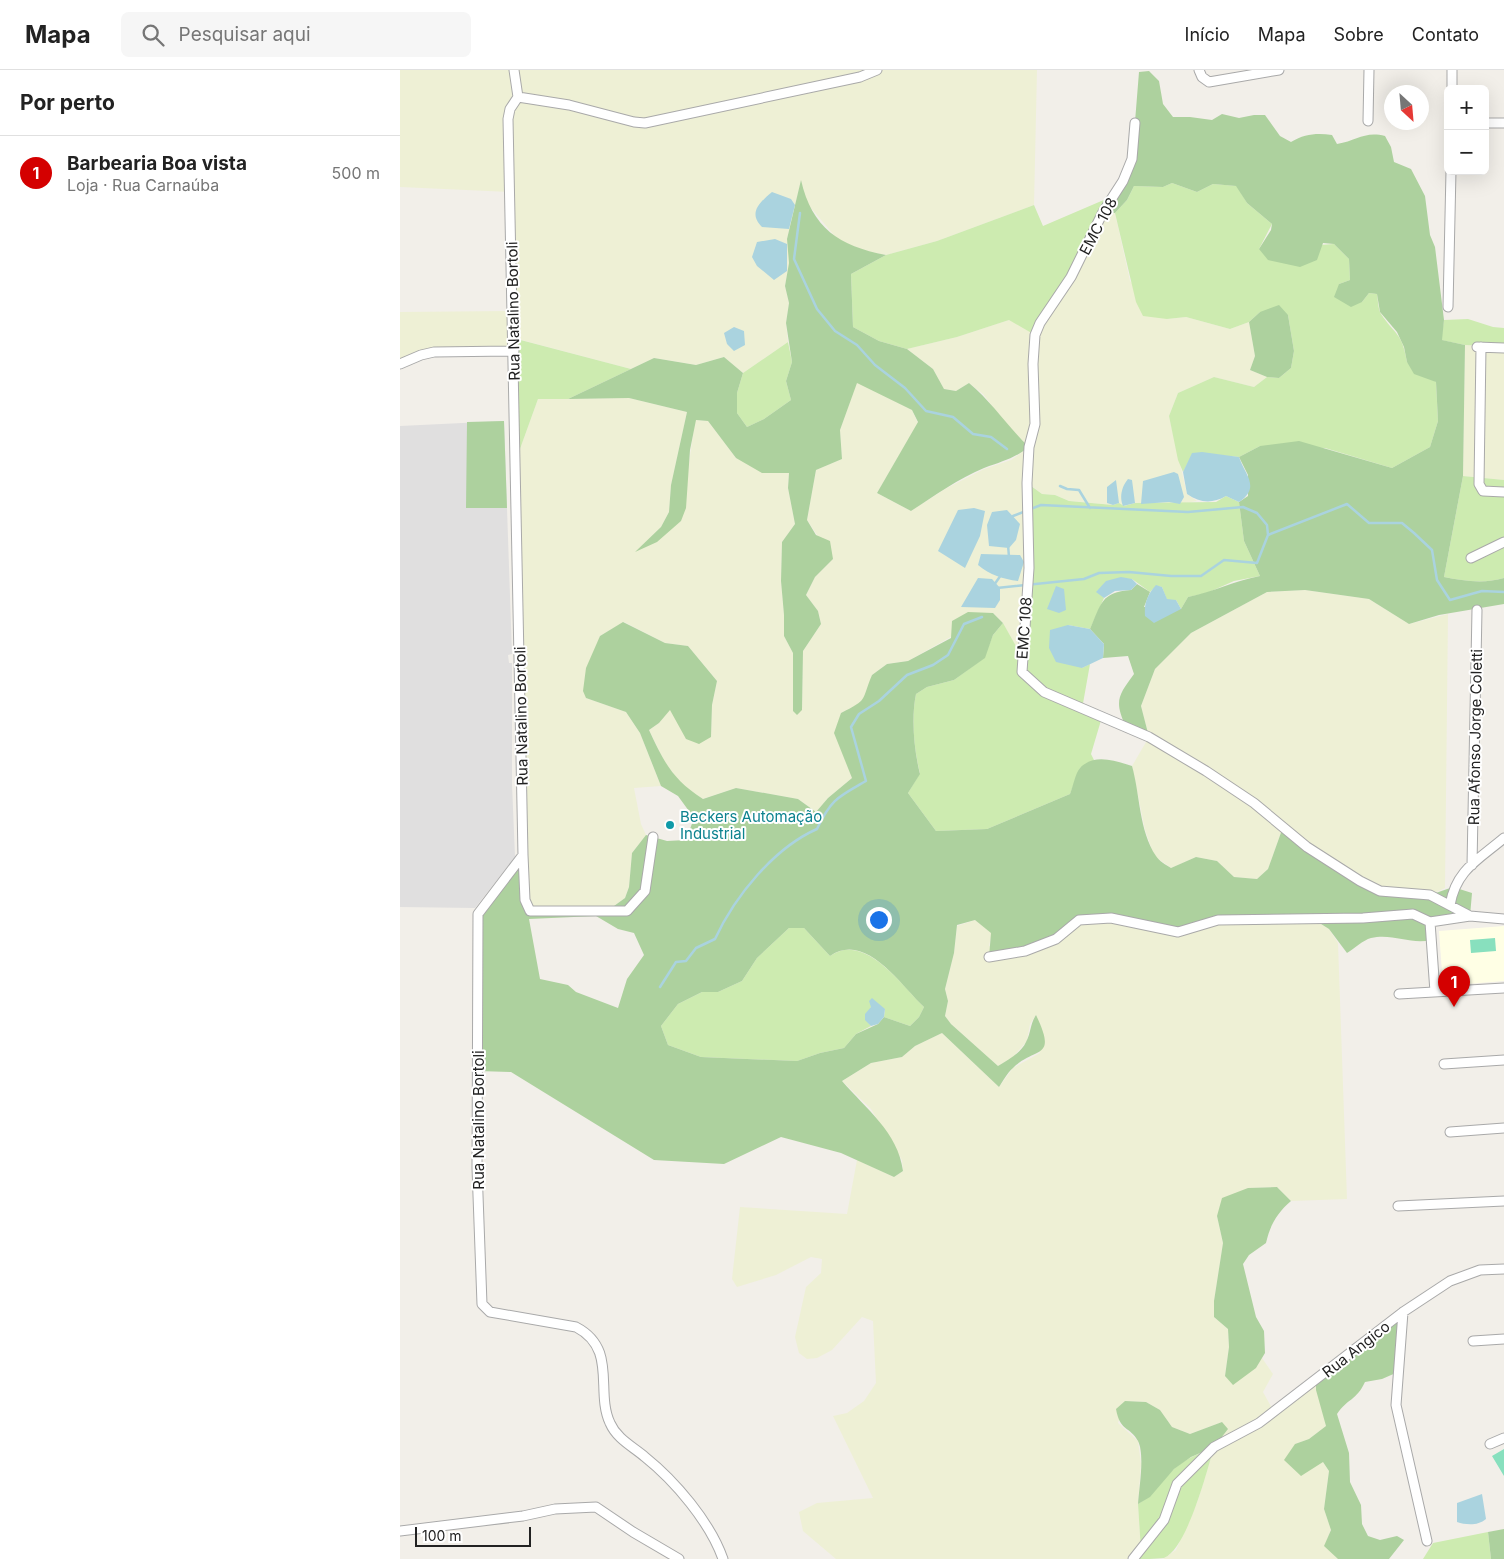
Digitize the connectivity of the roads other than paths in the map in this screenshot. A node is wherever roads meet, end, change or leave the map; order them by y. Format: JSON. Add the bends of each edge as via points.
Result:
{"nodes":[{"id":1,"x":514,"y":70,"type":"edge"},
{"id":2,"x":877,"y":70,"type":"edge"},
{"id":3,"x":1199,"y":70,"type":"edge"},
{"id":4,"x":1279,"y":70,"type":"edge"},
{"id":5,"x":1369,"y":70,"type":"edge"},
{"id":6,"x":1452,"y":70,"type":"edge"},
{"id":7,"x":1452,"y":85,"type":"edge"},
{"id":8,"x":518,"y":97,"type":"junction"},
{"id":9,"x":1368,"y":121,"type":"dead end"},
{"id":10,"x":1135,"y":123,"type":"dead end"},
{"id":11,"x":1489,"y":123,"type":"edge"},
{"id":12,"x":1504,"y":123,"type":"edge"},
{"id":13,"x":1451,"y":175,"type":"edge"},
{"id":14,"x":1448,"y":306,"type":"dead end"},
{"id":15,"x":1504,"y":348,"type":"edge"},
{"id":16,"x":514,"y":350,"type":"junction"},
{"id":17,"x":400,"y":364,"type":"edge"},
{"id":18,"x":1504,"y":492,"type":"edge"},
{"id":19,"x":1504,"y":542,"type":"edge"},
{"id":20,"x":1471,"y":558,"type":"dead end"},
{"id":21,"x":1477,"y":610,"type":"dead end"},
{"id":22,"x":653,"y":837,"type":"dead end"},
{"id":23,"x":1504,"y":838,"type":"edge"},
{"id":24,"x":524,"y":855,"type":"junction"},
{"id":25,"x":1472,"y":864,"type":"junction"},
{"id":26,"x":1450,"y":905,"type":"junction"},
{"id":27,"x":1470,"y":916,"type":"junction"},
{"id":28,"x":1504,"y":918,"type":"edge"},
{"id":29,"x":1430,"y":922,"type":"junction"},
{"id":30,"x":989,"y":957,"type":"dead end"},
{"id":31,"x":1504,"y":988,"type":"edge"},
{"id":32,"x":1435,"y":992,"type":"junction"},
{"id":33,"x":1399,"y":994,"type":"dead end"},
{"id":34,"x":1504,"y":1060,"type":"edge"},
{"id":35,"x":1444,"y":1064,"type":"dead end"},
{"id":36,"x":1504,"y":1128,"type":"edge"},
{"id":37,"x":1450,"y":1132,"type":"dead end"},
{"id":38,"x":1504,"y":1200,"type":"edge"},
{"id":39,"x":1398,"y":1206,"type":"dead end"},
{"id":40,"x":1504,"y":1269,"type":"edge"},
{"id":41,"x":1403,"y":1312,"type":"junction"},
{"id":42,"x":1504,"y":1339,"type":"edge"},
{"id":43,"x":1473,"y":1341,"type":"dead end"},
{"id":44,"x":1504,"y":1438,"type":"edge"},
{"id":45,"x":1490,"y":1444,"type":"dead end"},
{"id":46,"x":400,"y":1530,"type":"edge"},
{"id":47,"x":1427,"y":1541,"type":"dead end"},
{"id":48,"x":679,"y":1559,"type":"edge"},
{"id":49,"x":723,"y":1559,"type":"edge"},
{"id":50,"x":1134,"y":1559,"type":"edge"}],
"edges":[{"from":1,"to":8,"type":"street"},
{"from":2,"to":8,"type":"street","via":[[860,77],[645,123],[569,104]]},
{"from":3,"to":4,"type":"street","via":[[1209,82]]},
{"from":5,"to":9,"type":"street"},
{"from":6,"to":7,"type":"street"},
{"from":8,"to":16,"type":"street","name":"Rua Natalino Bortoli","via":[[508,118]]},
{"from":10,"to":26,"type":"street","name":"EMC 108","via":[[1132,159],[1123,181],[1035,335],[1035,424],[1029,447],[1027,483],[1029,568],[1022,672],[1044,692],[1150,737],[1206,771],[1254,802],[1308,847],[1360,881],[1380,891],[1430,895]]},
{"from":11,"to":12,"type":"street"},
{"from":13,"to":14,"type":"street"},
{"from":15,"to":18,"type":"street","via":[[1479,347],[1479,484],[1483,491]]},
{"from":16,"to":17,"type":"street","via":[[434,352]]},
{"from":16,"to":24,"type":"street","name":"Rua Natalino Bortoli"},
{"from":19,"to":20,"type":"street"},
{"from":21,"to":25,"type":"street","name":"Rua Afonso Jorge Coletti"},
{"from":22,"to":24,"type":"street","via":[[645,891],[627,911],[530,911],[525,900]]},
{"from":23,"to":25,"type":"street"},
{"from":24,"to":49,"type":"street","name":"Rua Natalino Bortoli","via":[[478,914],[477,1168],[482,1304],[490,1312],[576,1326],[586,1332],[600,1354],[606,1412],[616,1434],[646,1458],[687,1499],[710,1531]]},
{"from":25,"to":26,"type":"street","via":[[1453,887]]},
{"from":26,"to":27,"type":"street","name":"EMC 108"},
{"from":27,"to":28,"type":"street"},
{"from":27,"to":29,"type":"street"},
{"from":29,"to":30,"type":"street","via":[[1414,914],[1218,920],[1178,932],[1112,918],[1079,920],[1056,939],[1025,951]]},
{"from":29,"to":32,"type":"street"},
{"from":31,"to":32,"type":"street"},
{"from":32,"to":33,"type":"street"},
{"from":34,"to":35,"type":"street"},
{"from":36,"to":37,"type":"street"},
{"from":38,"to":39,"type":"street"},
{"from":40,"to":41,"type":"street","name":"Rua Angico","via":[[1480,1270],[1450,1281]]},
{"from":41,"to":47,"type":"street","via":[[1396,1405]]},
{"from":41,"to":50,"type":"street","name":"Rua Angico","via":[[1259,1423],[1214,1446],[1177,1484],[1164,1520]]},
{"from":42,"to":43,"type":"street"},
{"from":44,"to":45,"type":"street"},
{"from":46,"to":48,"type":"street","via":[[523,1516],[555,1509],[596,1507]]}]}
